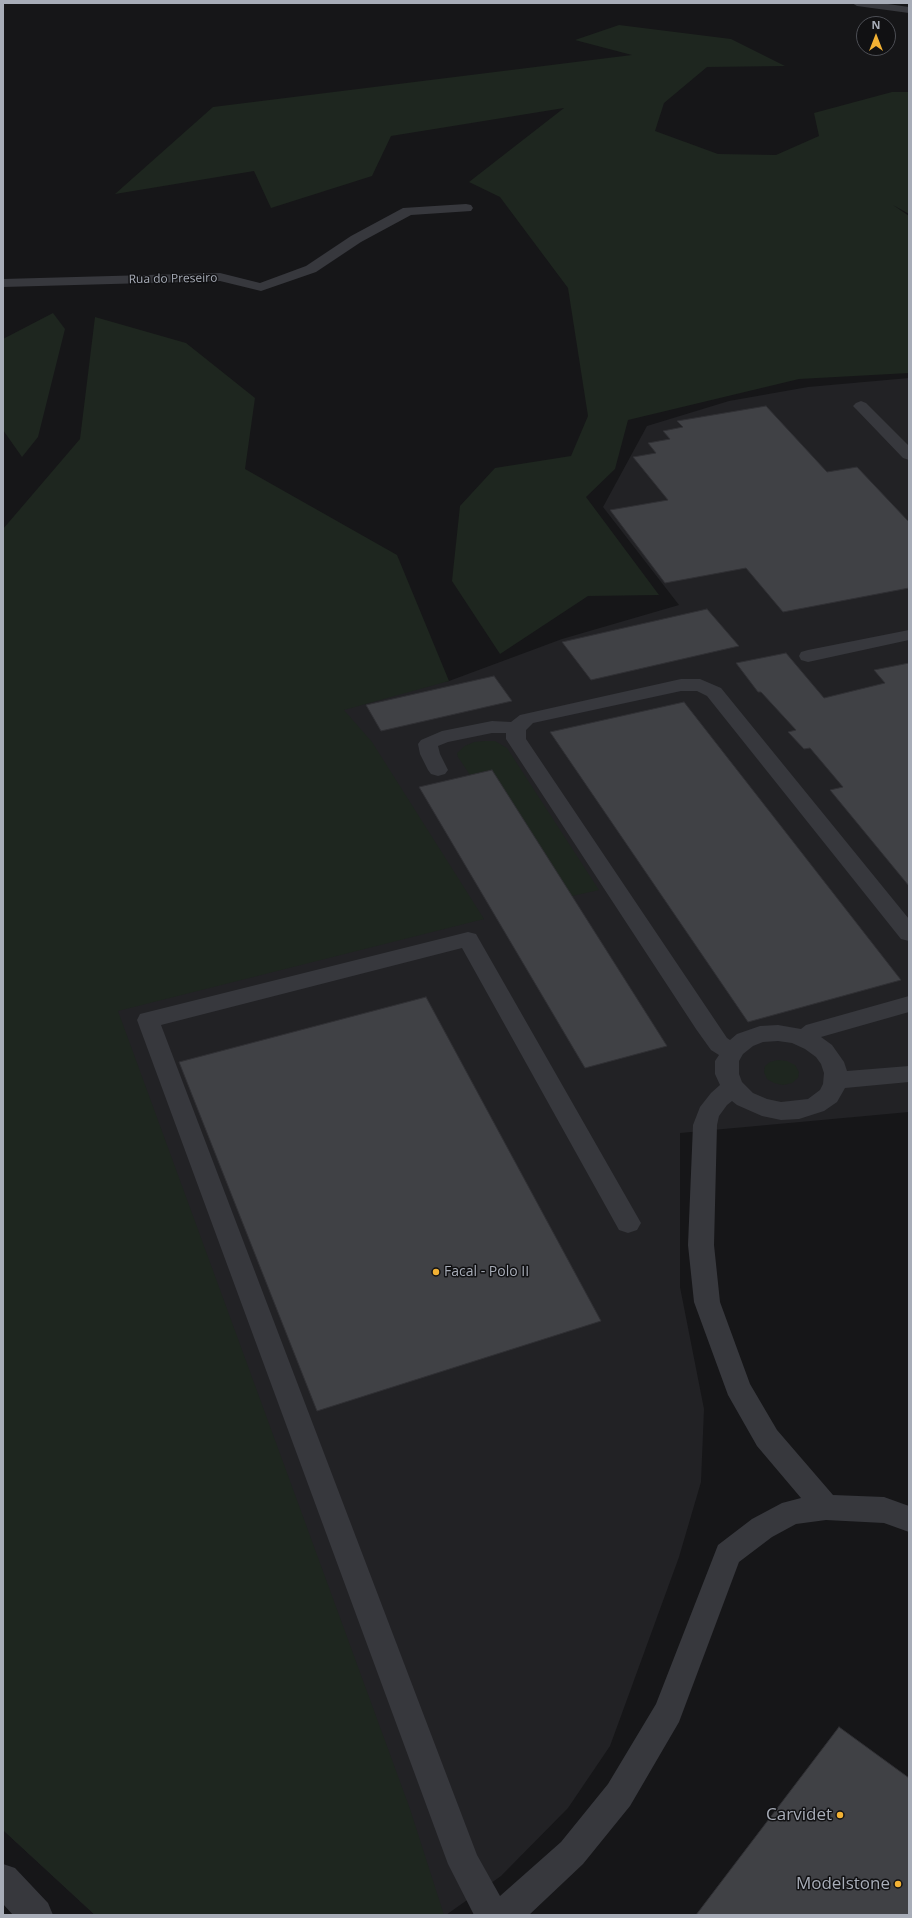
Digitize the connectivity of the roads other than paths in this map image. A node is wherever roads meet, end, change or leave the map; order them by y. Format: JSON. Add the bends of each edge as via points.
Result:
{"nodes":[{"id":1,"x":857,"y":3,"type":"edge"},
{"id":2,"x":907,"y":11,"type":"edge"},
{"id":3,"x":466,"y":208,"type":"dead end"},
{"id":4,"x":3,"y":283,"type":"edge"},
{"id":5,"x":861,"y":406,"type":"dead end"},
{"id":6,"x":909,"y":455,"type":"edge"},
{"id":7,"x":909,"y":635,"type":"edge"},
{"id":8,"x":808,"y":656,"type":"dead end"},
{"id":9,"x":516,"y":728,"type":"junction"},
{"id":10,"x":438,"y":770,"type":"dead end"},
{"id":11,"x":909,"y":934,"type":"edge"},
{"id":12,"x":909,"y":1004,"type":"edge"},
{"id":13,"x":805,"y":1039,"type":"junction"},
{"id":14,"x":732,"y":1052,"type":"junction"},
{"id":15,"x":909,"y":1074,"type":"edge"},
{"id":16,"x":836,"y":1079,"type":"junction"},
{"id":17,"x":734,"y":1087,"type":"junction"},
{"id":18,"x":628,"y":1224,"type":"dead end"},
{"id":19,"x":826,"y":1506,"type":"junction"},
{"id":20,"x":909,"y":1519,"type":"edge"},
{"id":21,"x":3,"y":1880,"type":"edge"},
{"id":22,"x":36,"y":1915,"type":"edge"},
{"id":23,"x":492,"y":1915,"type":"edge"},
{"id":24,"x":504,"y":1915,"type":"edge"}],
"edges":[{"from":1,"to":2,"type":"street"},
{"from":3,"to":4,"type":"street","name":"Rua do Preseiro","via":[[408,211],[356,239],[311,269],[261,287],[220,277]]},
{"from":5,"to":6,"type":"street"},
{"from":7,"to":8,"type":"street"},
{"from":9,"to":10,"type":"street","via":[[492,727],[442,737],[428,744]]},
{"from":9,"to":11,"type":"street","via":[[527,719],[682,684],[700,685],[714,692]]},
{"from":9,"to":14,"type":"street","via":[[516,739],[691,1003],[719,1044]]},
{"from":12,"to":13,"type":"street","via":[[814,1031]]},
{"from":13,"to":14,"type":"street","via":[[778,1033],[760,1034],[745,1040]]},
{"from":13,"to":16,"type":"street","via":[[824,1051],[832,1062]]},
{"from":14,"to":17,"type":"street","via":[[727,1061],[727,1074]]},
{"from":15,"to":16,"type":"street","via":[[852,1080]]},
{"from":16,"to":17,"type":"street","via":[[829,1096],[816,1105],[799,1110],[781,1111],[762,1107],[746,1099]]},
{"from":17,"to":19,"type":"street","via":[[719,1099],[708,1113],[706,1125],[701,1245],[708,1302],[738,1387],[767,1438]]},
{"from":18,"to":23,"type":"street","via":[[468,939],[148,1020],[464,1864]]},
{"from":19,"to":20,"type":"street","via":[[884,1510]]},
{"from":19,"to":24,"type":"street","via":[[792,1512],[762,1528],[728,1554],[668,1712],[619,1796],[572,1852]]},
{"from":21,"to":22,"type":"street"}]}
